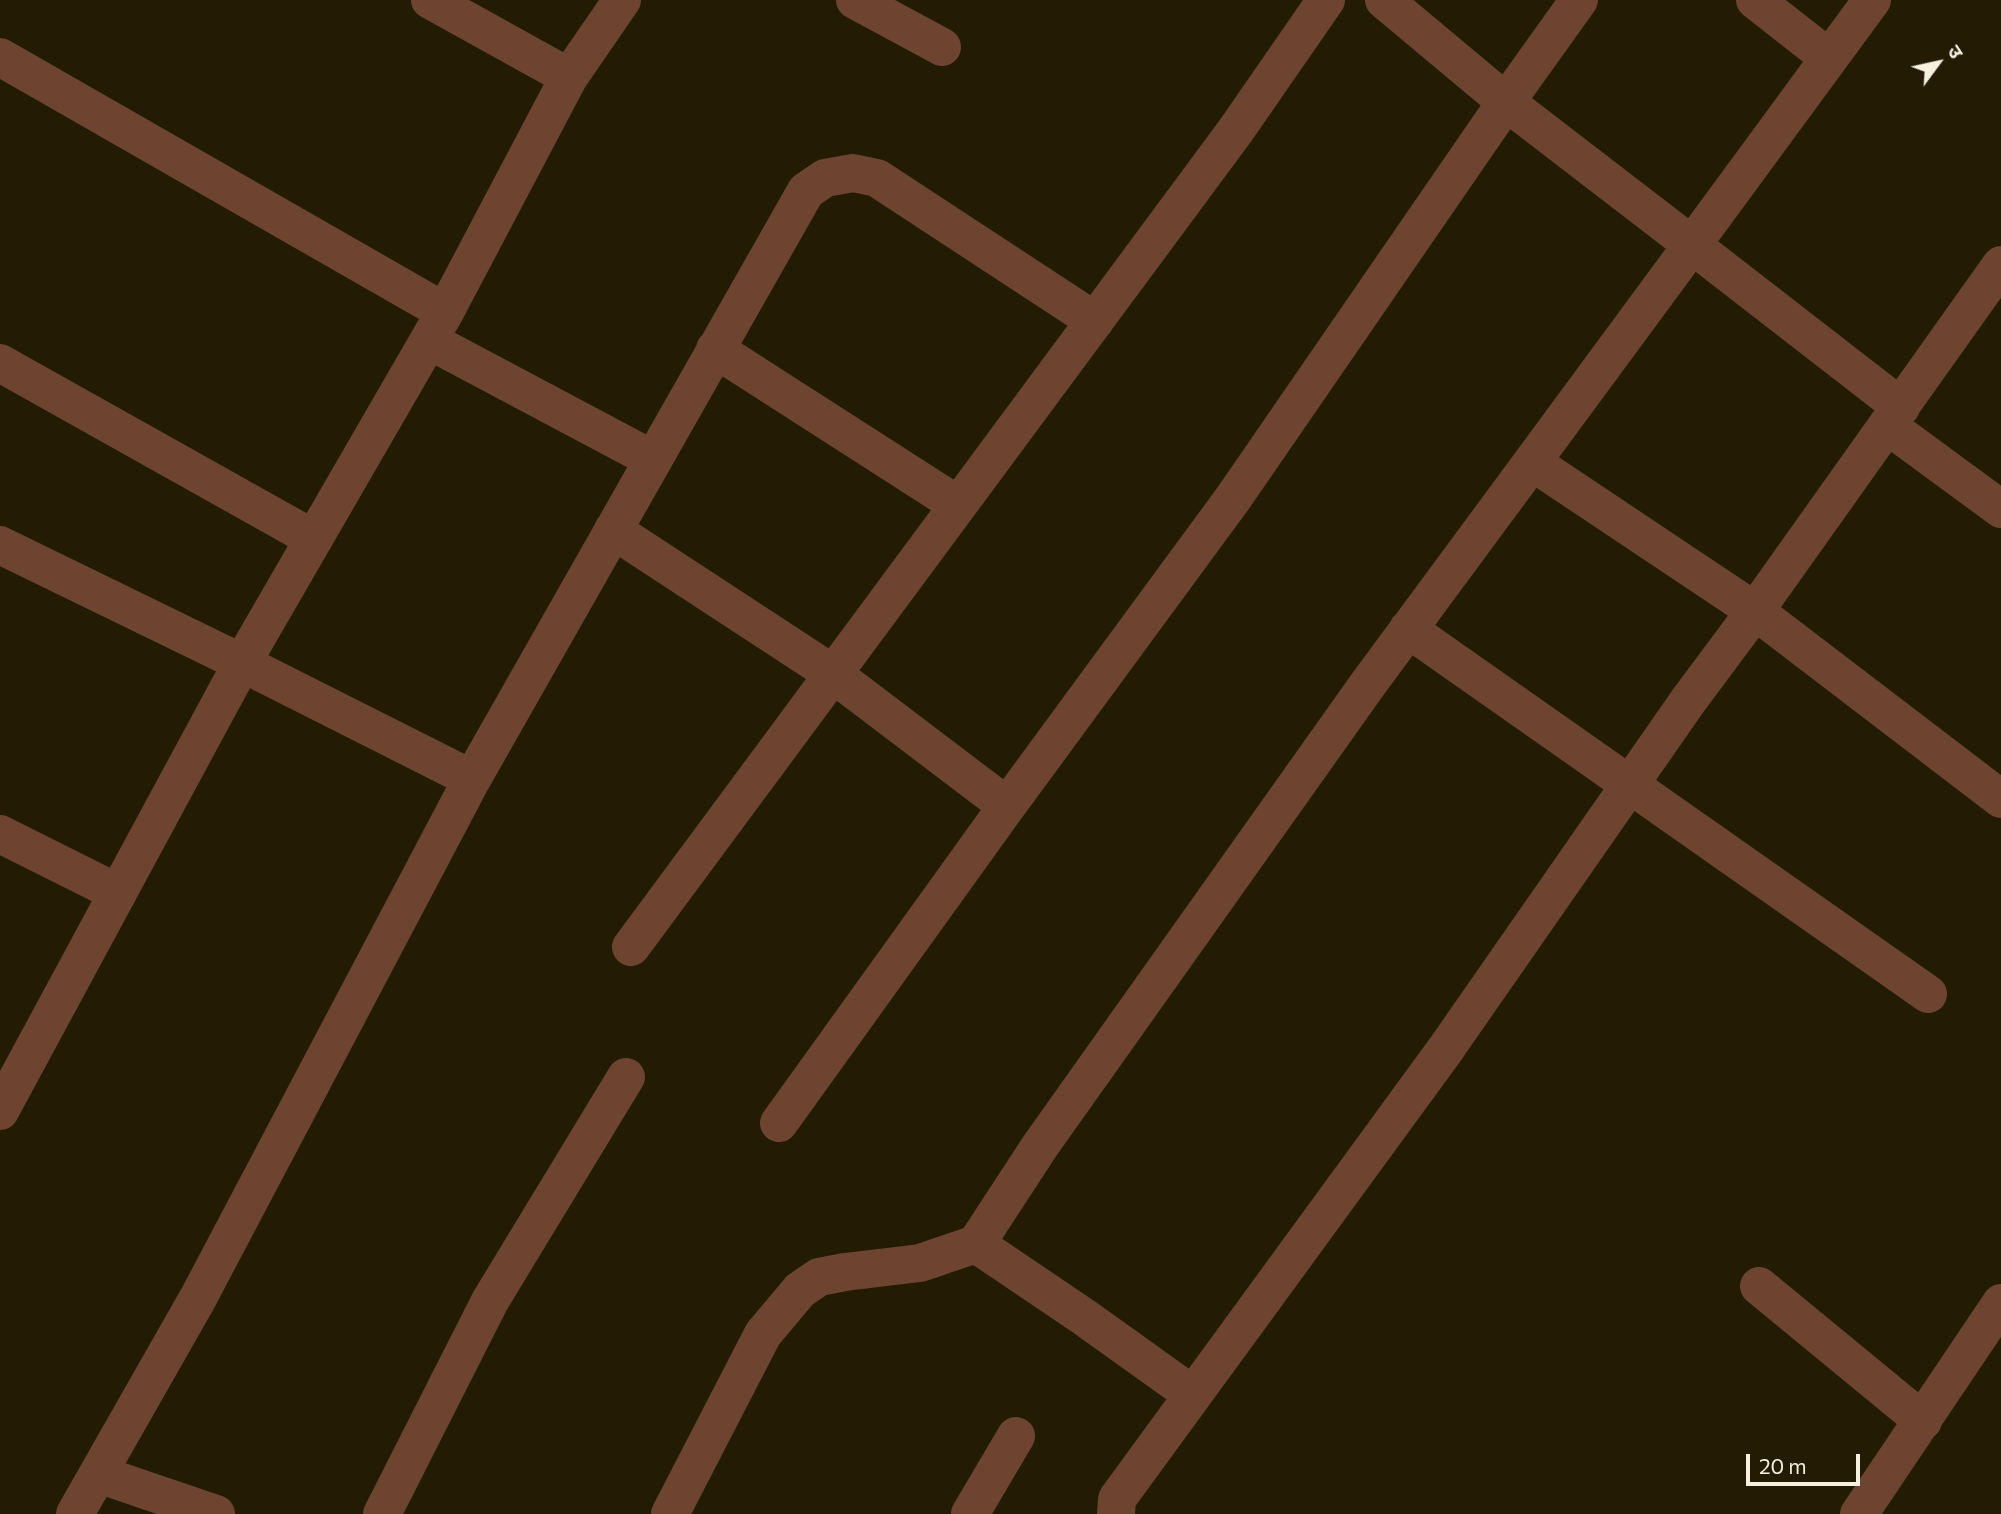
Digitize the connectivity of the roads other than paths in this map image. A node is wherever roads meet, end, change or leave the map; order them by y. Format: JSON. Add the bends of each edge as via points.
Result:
{"nodes":[{"id":1,"x":430,"y":0,"type":"edge"},
{"id":2,"x":622,"y":0,"type":"edge"},
{"id":3,"x":855,"y":0,"type":"edge"},
{"id":4,"x":1326,"y":0,"type":"edge"},
{"id":5,"x":1384,"y":0,"type":"edge"},
{"id":6,"x":1579,"y":0,"type":"edge"},
{"id":7,"x":1755,"y":0,"type":"edge"},
{"id":8,"x":1872,"y":0,"type":"edge"},
{"id":9,"x":942,"y":47,"type":"dead end"},
{"id":10,"x":0,"y":57,"type":"edge"},
{"id":11,"x":1829,"y":58,"type":"junction"},
{"id":12,"x":569,"y":77,"type":"junction"},
{"id":13,"x":1506,"y":102,"type":"junction"},
{"id":14,"x":1692,"y":244,"type":"junction"},
{"id":15,"x":2001,"y":265,"type":"edge"},
{"id":16,"x":1095,"y":321,"type":"junction"},
{"id":17,"x":438,"y":326,"type":"junction"},
{"id":18,"x":715,"y":349,"type":"junction"},
{"id":19,"x":0,"y":363,"type":"edge"},
{"id":20,"x":1894,"y":416,"type":"junction"},
{"id":21,"x":652,"y":459,"type":"junction"},
{"id":22,"x":1532,"y":462,"type":"junction"},
{"id":23,"x":958,"y":505,"type":"junction"},
{"id":24,"x":2001,"y":509,"type":"edge"},
{"id":25,"x":613,"y":530,"type":"junction"},
{"id":26,"x":314,"y":539,"type":"junction"},
{"id":27,"x":0,"y":545,"type":"edge"},
{"id":28,"x":1755,"y":611,"type":"junction"},
{"id":29,"x":1408,"y":629,"type":"junction"},
{"id":30,"x":242,"y":663,"type":"junction"},
{"id":31,"x":833,"y":674,"type":"junction"},
{"id":32,"x":472,"y":779,"type":"junction"},
{"id":33,"x":1631,"y":785,"type":"junction"},
{"id":34,"x":2001,"y":799,"type":"edge"},
{"id":35,"x":1007,"y":806,"type":"junction"},
{"id":36,"x":0,"y":834,"type":"edge"},
{"id":37,"x":118,"y":893,"type":"junction"},
{"id":38,"x":631,"y":947,"type":"dead end"},
{"id":39,"x":1928,"y":994,"type":"dead end"},
{"id":40,"x":626,"y":1077,"type":"dead end"},
{"id":41,"x":0,"y":1111,"type":"edge"},
{"id":42,"x":779,"y":1123,"type":"dead end"},
{"id":43,"x":976,"y":1244,"type":"junction"},
{"id":44,"x":1759,"y":1286,"type":"dead end"},
{"id":45,"x":2001,"y":1304,"type":"edge"},
{"id":46,"x":1194,"y":1395,"type":"junction"},
{"id":47,"x":1923,"y":1420,"type":"junction"},
{"id":48,"x":1016,"y":1436,"type":"dead end"},
{"id":49,"x":98,"y":1474,"type":"junction"},
{"id":50,"x":1866,"y":1512,"type":"edge"},
{"id":51,"x":75,"y":1514,"type":"edge"},
{"id":52,"x":216,"y":1514,"type":"edge"},
{"id":53,"x":382,"y":1514,"type":"edge"},
{"id":54,"x":670,"y":1514,"type":"edge"},
{"id":55,"x":970,"y":1514,"type":"edge"},
{"id":56,"x":1116,"y":1514,"type":"edge"}],
"edges":[{"from":1,"to":12,"type":"street"},
{"from":2,"to":12,"type":"street"},
{"from":3,"to":9,"type":"street"},
{"from":4,"to":16,"type":"street"},
{"from":5,"to":13,"type":"street"},
{"from":6,"to":13,"type":"street"},
{"from":7,"to":11,"type":"street"},
{"from":8,"to":11,"type":"street"},
{"from":10,"to":17,"type":"street"},
{"from":11,"to":14,"type":"street"},
{"from":12,"to":17,"type":"street"},
{"from":13,"to":14,"type":"street"},
{"from":13,"to":35,"type":"street","via":[[1234,497]]},
{"from":14,"to":20,"type":"street"},
{"from":14,"to":22,"type":"street"},
{"from":15,"to":20,"type":"street"},
{"from":16,"to":18,"type":"street","via":[[877,178],[853,173],[825,178],[806,191]]},
{"from":16,"to":23,"type":"street"},
{"from":17,"to":21,"type":"street"},
{"from":17,"to":26,"type":"street"},
{"from":18,"to":21,"type":"street"},
{"from":18,"to":23,"type":"street"},
{"from":19,"to":26,"type":"street"},
{"from":20,"to":24,"type":"street"},
{"from":20,"to":28,"type":"street"},
{"from":21,"to":25,"type":"street"},
{"from":22,"to":28,"type":"street"},
{"from":22,"to":29,"type":"street"},
{"from":23,"to":31,"type":"street"},
{"from":25,"to":31,"type":"street"},
{"from":25,"to":32,"type":"street"},
{"from":26,"to":30,"type":"street"},
{"from":27,"to":30,"type":"street"},
{"from":28,"to":33,"type":"street"},
{"from":28,"to":34,"type":"street"},
{"from":29,"to":33,"type":"street"},
{"from":29,"to":43,"type":"street","via":[[1040,1146]]},
{"from":30,"to":32,"type":"street"},
{"from":30,"to":37,"type":"street"},
{"from":31,"to":35,"type":"street"},
{"from":31,"to":38,"type":"street"},
{"from":32,"to":49,"type":"street","via":[[198,1298]]},
{"from":33,"to":39,"type":"street"},
{"from":33,"to":46,"type":"street","via":[[1446,1050]]},
{"from":35,"to":42,"type":"street"},
{"from":36,"to":37,"type":"street"},
{"from":37,"to":41,"type":"street"},
{"from":40,"to":53,"type":"street","via":[[490,1301]]},
{"from":43,"to":46,"type":"street"},
{"from":43,"to":54,"type":"street","via":[[920,1263],[819,1277],[800,1290],[763,1334]]},
{"from":44,"to":47,"type":"street"},
{"from":45,"to":47,"type":"street"},
{"from":46,"to":56,"type":"street","via":[[1117,1499]]},
{"from":47,"to":50,"type":"street"},
{"from":48,"to":55,"type":"street"},
{"from":49,"to":51,"type":"street"},
{"from":49,"to":52,"type":"street"}]}
